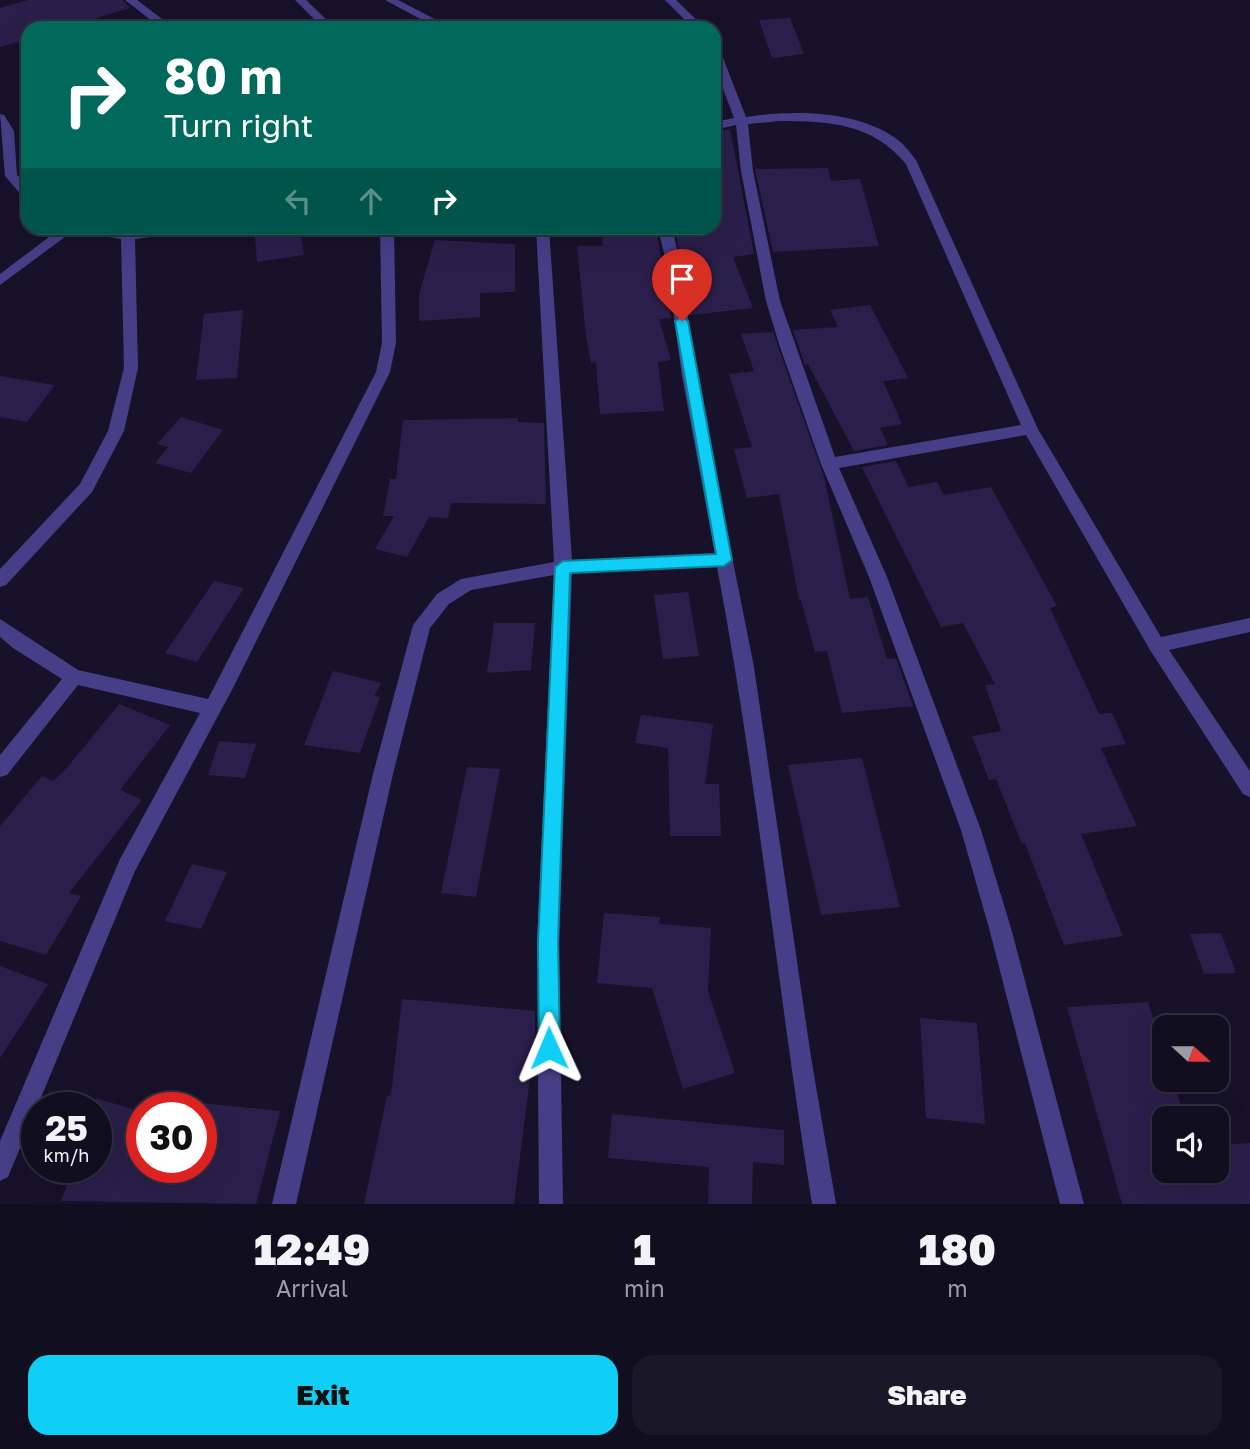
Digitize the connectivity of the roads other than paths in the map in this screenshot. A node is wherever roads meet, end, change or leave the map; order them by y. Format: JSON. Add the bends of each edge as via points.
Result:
{"nodes":[{"id":1,"x":130,"y":0,"type":"edge"},
{"id":2,"x":300,"y":0,"type":"edge"},
{"id":3,"x":390,"y":0,"type":"edge"},
{"id":4,"x":670,"y":0,"type":"edge"},
{"id":5,"x":158,"y":21,"type":"edge"},
{"id":6,"x":322,"y":21,"type":"edge"},
{"id":7,"x":432,"y":21,"type":"edge"},
{"id":8,"x":692,"y":21,"type":"edge"},
{"id":9,"x":721,"y":68,"type":"edge"},
{"id":10,"x":0,"y":118,"type":"edge"},
{"id":11,"x":741,"y":120,"type":"junction"},
{"id":12,"x":721,"y":124,"type":"edge"},
{"id":13,"x":5,"y":178,"type":"edge"},
{"id":14,"x":21,"y":189,"type":"edge"},
{"id":15,"x":60,"y":235,"type":"edge"},
{"id":16,"x":121,"y":235,"type":"edge"},
{"id":17,"x":136,"y":235,"type":"edge"},
{"id":18,"x":387,"y":235,"type":"edge"},
{"id":19,"x":542,"y":235,"type":"edge"},
{"id":20,"x":666,"y":235,"type":"edge"},
{"id":21,"x":128,"y":236,"type":"junction"},
{"id":22,"x":0,"y":281,"type":"edge"},
{"id":23,"x":1030,"y":429,"type":"junction"},
{"id":24,"x":829,"y":464,"type":"junction"},
{"id":25,"x":724,"y":560,"type":"junction"},
{"id":26,"x":563,"y":567,"type":"junction"},
{"id":27,"x":0,"y":580,"type":"edge"},
{"id":28,"x":1250,"y":625,"type":"edge"},
{"id":29,"x":0,"y":626,"type":"edge"},
{"id":30,"x":1156,"y":645,"type":"junction"},
{"id":31,"x":74,"y":677,"type":"junction"},
{"id":32,"x":212,"y":708,"type":"junction"},
{"id":33,"x":0,"y":769,"type":"edge"},
{"id":34,"x":1250,"y":788,"type":"edge"},
{"id":35,"x":0,"y":1169,"type":"edge"},
{"id":36,"x":284,"y":1204,"type":"edge"},
{"id":37,"x":551,"y":1204,"type":"edge"},
{"id":38,"x":824,"y":1204,"type":"edge"},
{"id":39,"x":1072,"y":1204,"type":"edge"}],
"edges":[{"from":1,"to":5,"type":"street"},
{"from":2,"to":6,"type":"street"},
{"from":3,"to":7,"type":"street"},
{"from":4,"to":8,"type":"street"},
{"from":9,"to":11,"type":"street"},
{"from":10,"to":13,"type":"street","via":[[8,131]]},
{"from":11,"to":12,"type":"street"},
{"from":11,"to":23,"type":"street","via":[[830,119],[891,140],[912,163]]},
{"from":11,"to":24,"type":"street","via":[[773,301]]},
{"from":13,"to":14,"type":"street"},
{"from":15,"to":22,"type":"street"},
{"from":16,"to":21,"type":"street"},
{"from":17,"to":21,"type":"street"},
{"from":18,"to":32,"type":"street","via":[[388,342],[383,372]]},
{"from":19,"to":26,"type":"street"},
{"from":20,"to":25,"type":"street"},
{"from":21,"to":27,"type":"street","via":[[131,368],[116,431],[86,488]]},
{"from":23,"to":24,"type":"street"},
{"from":23,"to":30,"type":"street"},
{"from":24,"to":39,"type":"street","via":[[878,577],[971,830]]},
{"from":25,"to":26,"type":"street"},
{"from":25,"to":38,"type":"street","via":[[745,667]]},
{"from":26,"to":36,"type":"street","via":[[467,584],[443,599],[422,625]]},
{"from":26,"to":37,"type":"street","via":[[548,943]]},
{"from":28,"to":30,"type":"street"},
{"from":29,"to":31,"type":"street"},
{"from":30,"to":34,"type":"street"},
{"from":31,"to":32,"type":"street"},
{"from":31,"to":33,"type":"street"},
{"from":32,"to":35,"type":"street","via":[[127,866]]}]}
